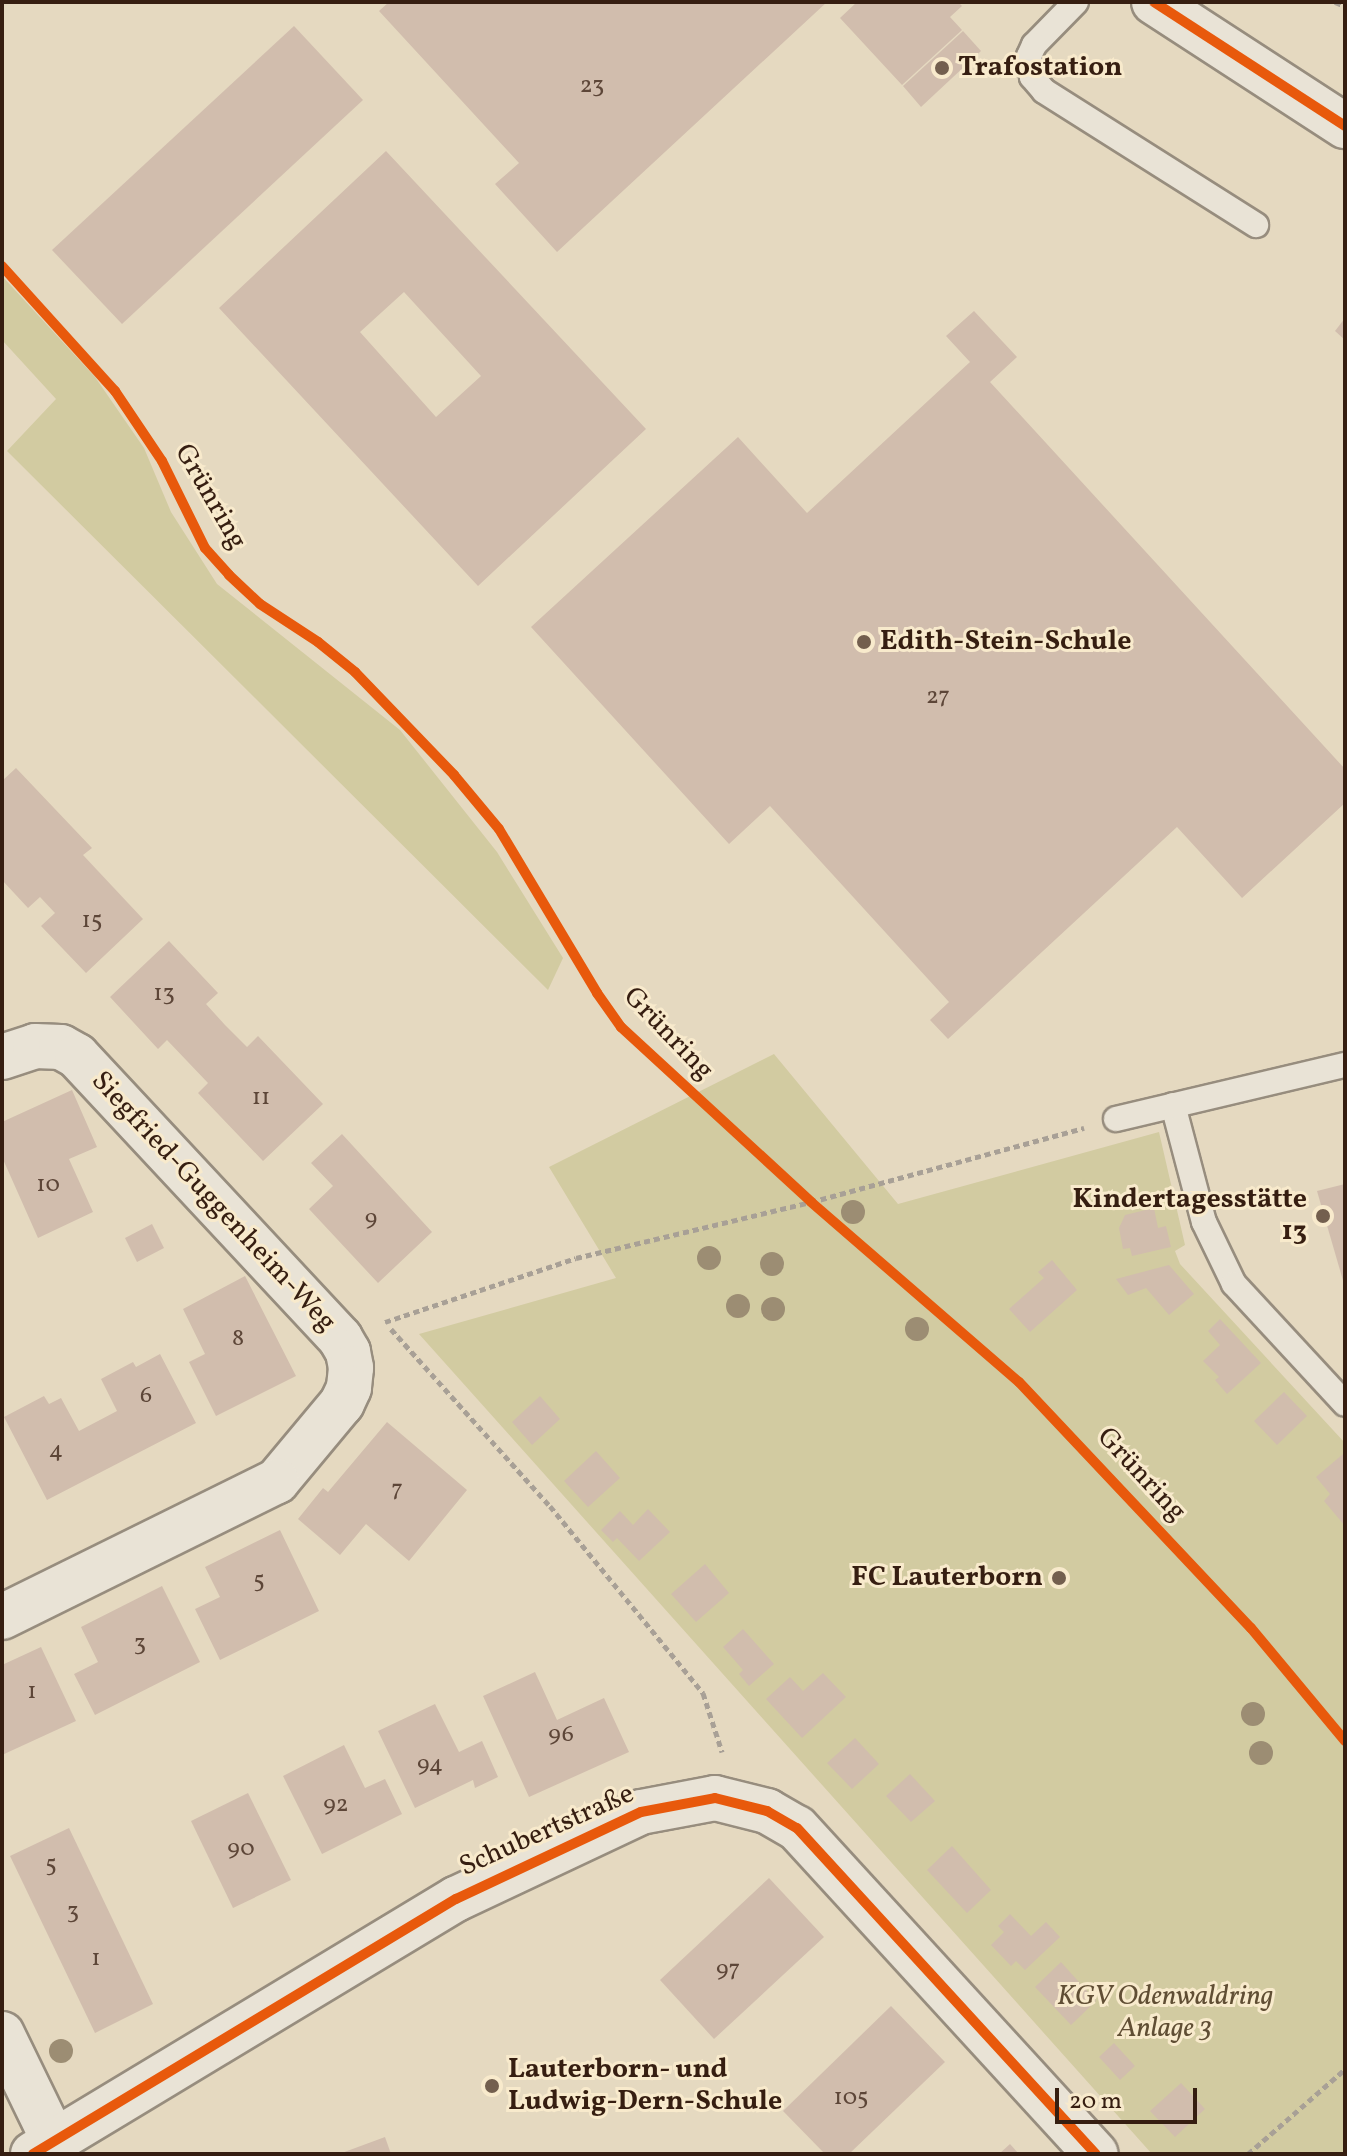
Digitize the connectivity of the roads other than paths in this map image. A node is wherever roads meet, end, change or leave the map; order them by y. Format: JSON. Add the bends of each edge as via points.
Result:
{"nodes":[{"id":1,"x":1076,"y":2,"type":"edge"},
{"id":2,"x":1154,"y":2,"type":"edge"},
{"id":3,"x":1345,"y":126,"type":"edge"},
{"id":4,"x":1256,"y":225,"type":"dead end"},
{"id":5,"x":2,"y":1057,"type":"edge"},
{"id":6,"x":1345,"y":1065,"type":"edge"},
{"id":7,"x":1173,"y":1105,"type":"junction"},
{"id":8,"x":1116,"y":1119,"type":"road end"},
{"id":9,"x":1345,"y":1404,"type":"edge"},
{"id":10,"x":2,"y":1617,"type":"edge"},
{"id":11,"x":2,"y":2034,"type":"edge"},
{"id":12,"x":44,"y":2148,"type":"edge"},
{"id":13,"x":1096,"y":2154,"type":"edge"}],
"edges":[{"from":1,"to":4,"type":"lane","via":[[1034,45],[1029,56],[1032,77],[1044,91]]},
{"from":2,"to":3,"type":"street"},
{"from":5,"to":10,"type":"street","name":"Siegfried-Guggenheim-Weg","via":[[35,1046],[61,1047],[77,1056],[340,1338],[348,1352],[349,1388],[277,1481]]},
{"from":6,"to":7,"type":"lane"},
{"from":7,"to":8,"type":"lane"},
{"from":7,"to":9,"type":"lane","via":[[1204,1222],[1234,1284]]},
{"from":11,"to":12,"type":"street"},
{"from":12,"to":13,"type":"street","name":"Schubertstraße","via":[[468,1893],[641,1812],[715,1798],[740,1801],[797,1828]]}]}
